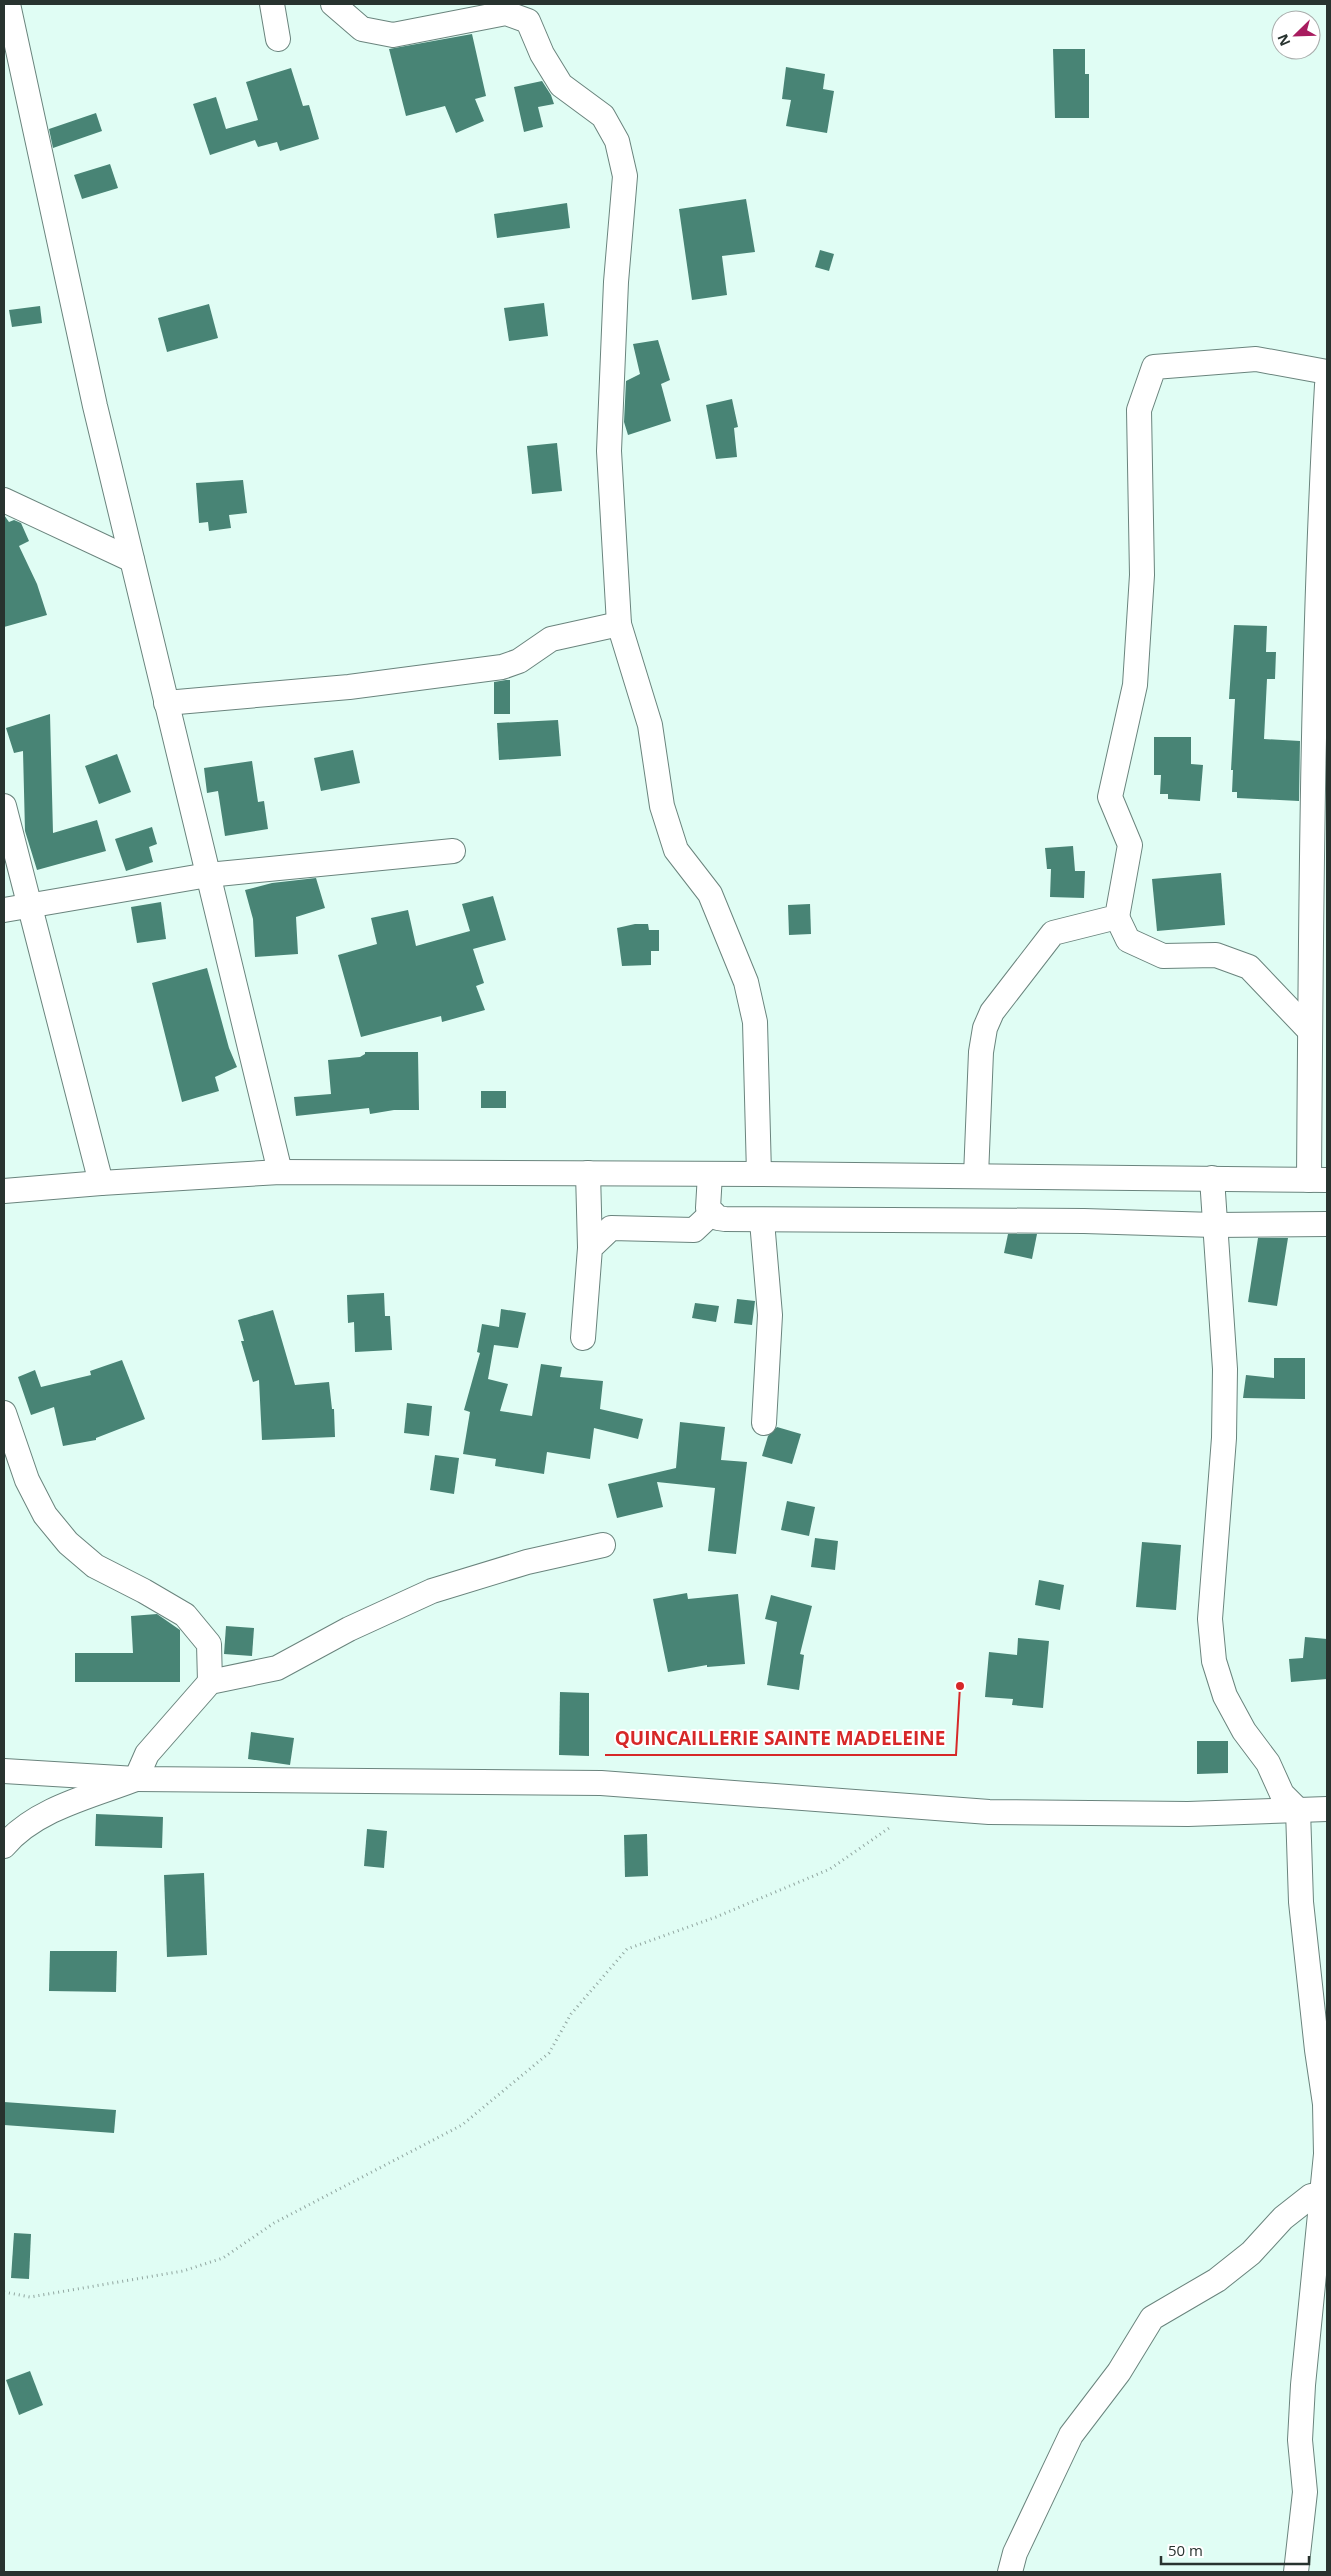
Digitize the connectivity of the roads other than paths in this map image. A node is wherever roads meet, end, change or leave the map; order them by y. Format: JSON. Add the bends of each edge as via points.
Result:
{"nodes":[{"id":1,"x":8,"y":4,"type":"edge"},
{"id":2,"x":272,"y":4,"type":"edge"},
{"id":3,"x":334,"y":4,"type":"edge"},
{"id":4,"x":278,"y":39,"type":"dead end"},
{"id":5,"x":1327,"y":372,"type":"edge"},
{"id":6,"x":1327,"y":385,"type":"edge"},
{"id":7,"x":4,"y":500,"type":"edge"},
{"id":8,"x":132,"y":560,"type":"junction"},
{"id":9,"x":619,"y":624,"type":"junction"},
{"id":10,"x":166,"y":703,"type":"junction"},
{"id":11,"x":4,"y":806,"type":"edge"},
{"id":12,"x":452,"y":851,"type":"dead end"},
{"id":13,"x":208,"y":875,"type":"junction"},
{"id":14,"x":29,"y":905,"type":"junction"},
{"id":15,"x":4,"y":910,"type":"edge"},
{"id":16,"x":1117,"y":916,"type":"junction"},
{"id":17,"x":1310,"y":1031,"type":"junction"},
{"id":18,"x":280,"y":1172,"type":"junction"},
{"id":19,"x":588,"y":1173,"type":"junction"},
{"id":20,"x":710,"y":1174,"type":"junction"},
{"id":21,"x":759,"y":1174,"type":"junction"},
{"id":22,"x":976,"y":1176,"type":"junction"},
{"id":23,"x":1212,"y":1178,"type":"junction"},
{"id":24,"x":1318,"y":1180,"type":"edge"},
{"id":25,"x":101,"y":1183,"type":"junction"},
{"id":26,"x":4,"y":1191,"type":"edge"},
{"id":27,"x":712,"y":1214,"type":"junction"},
{"id":28,"x":762,"y":1221,"type":"junction"},
{"id":29,"x":1327,"y":1224,"type":"edge"},
{"id":30,"x":1214,"y":1225,"type":"junction"},
{"id":31,"x":590,"y":1248,"type":"junction"},
{"id":32,"x":583,"y":1338,"type":"dead end"},
{"id":33,"x":4,"y":1413,"type":"edge"},
{"id":34,"x":764,"y":1423,"type":"dead end"},
{"id":35,"x":603,"y":1545,"type":"dead end"},
{"id":36,"x":210,"y":1682,"type":"junction"},
{"id":37,"x":4,"y":1771,"type":"edge"},
{"id":38,"x":136,"y":1779,"type":"junction"},
{"id":39,"x":1327,"y":1809,"type":"edge"},
{"id":40,"x":1298,"y":1810,"type":"junction"},
{"id":41,"x":4,"y":1846,"type":"edge"},
{"id":42,"x":1322,"y":2194,"type":"junction"},
{"id":43,"x":1010,"y":2572,"type":"edge"},
{"id":44,"x":1296,"y":2572,"type":"edge"}],
"edges":[{"from":1,"to":8,"type":"street","via":[[95,406]]},
{"from":2,"to":4,"type":"street"},
{"from":3,"to":9,"type":"street","via":[[362,29],[393,35],[506,13],[528,21],[542,54],[561,85],[603,116],[617,141],[625,176],[616,282],[609,451]]},
{"from":5,"to":16,"type":"street","via":[[1256,359],[1154,367],[1139,410],[1142,575],[1135,685],[1110,797],[1130,845]]},
{"from":6,"to":17,"type":"street","via":[[1319,536]]},
{"from":7,"to":8,"type":"street"},
{"from":8,"to":10,"type":"street"},
{"from":9,"to":10,"type":"street","via":[[552,639],[502,668],[349,687]]},
{"from":9,"to":21,"type":"street","via":[[650,725],[662,806],[676,850],[710,894],[746,982],[755,1022]]},
{"from":10,"to":13,"type":"street"},
{"from":11,"to":14,"type":"street"},
{"from":12,"to":13,"type":"street"},
{"from":13,"to":14,"type":"street"},
{"from":13,"to":18,"type":"street"},
{"from":14,"to":15,"type":"street"},
{"from":14,"to":25,"type":"street"},
{"from":16,"to":17,"type":"street","via":[[1128,940],[1164,956],[1216,955],[1249,968]]},
{"from":16,"to":22,"type":"street","via":[[1053,933],[992,1012],[985,1028],[981,1052]]},
{"from":17,"to":24,"type":"street"},
{"from":18,"to":19,"type":"street"},
{"from":18,"to":25,"type":"street"},
{"from":19,"to":20,"type":"street"},
{"from":19,"to":31,"type":"street"},
{"from":20,"to":21,"type":"street"},
{"from":20,"to":27,"type":"street","via":[[708,1208]]},
{"from":21,"to":22,"type":"street"},
{"from":22,"to":23,"type":"street"},
{"from":23,"to":24,"type":"street"},
{"from":23,"to":30,"type":"street"},
{"from":25,"to":26,"type":"street"},
{"from":27,"to":28,"type":"street","via":[[718,1218]]},
{"from":27,"to":31,"type":"street","via":[[694,1230],[611,1228]]},
{"from":28,"to":30,"type":"street","via":[[1084,1221]]},
{"from":28,"to":34,"type":"street","via":[[770,1315]]},
{"from":29,"to":30,"type":"street"},
{"from":30,"to":40,"type":"street","via":[[1225,1370],[1224,1438],[1210,1619],[1214,1661],[1225,1696],[1244,1731],[1268,1762],[1282,1794]]},
{"from":31,"to":32,"type":"street"},
{"from":33,"to":36,"type":"street","via":[[27,1480],[45,1515],[68,1543],[94,1566],[185,1614],[209,1644]]},
{"from":35,"to":36,"type":"street","via":[[527,1562],[432,1590],[277,1668]]},
{"from":36,"to":38,"type":"street","via":[[147,1754]]},
{"from":37,"to":38,"type":"street"},
{"from":38,"to":40,"type":"street","via":[[600,1783],[989,1812],[1188,1814]]},
{"from":38,"to":41,"type":"street","via":[[69,1804],[18,1830]]},
{"from":39,"to":40,"type":"street"},
{"from":40,"to":42,"type":"street","via":[[1300,1902],[1326,2104]]},
{"from":42,"to":43,"type":"street","via":[[1312,2196],[1283,2218],[1251,2253],[1217,2280],[1152,2318],[1119,2372],[1071,2435],[1015,2553]]},
{"from":42,"to":44,"type":"street","via":[[1303,2385],[1300,2440],[1305,2492]]}]}
